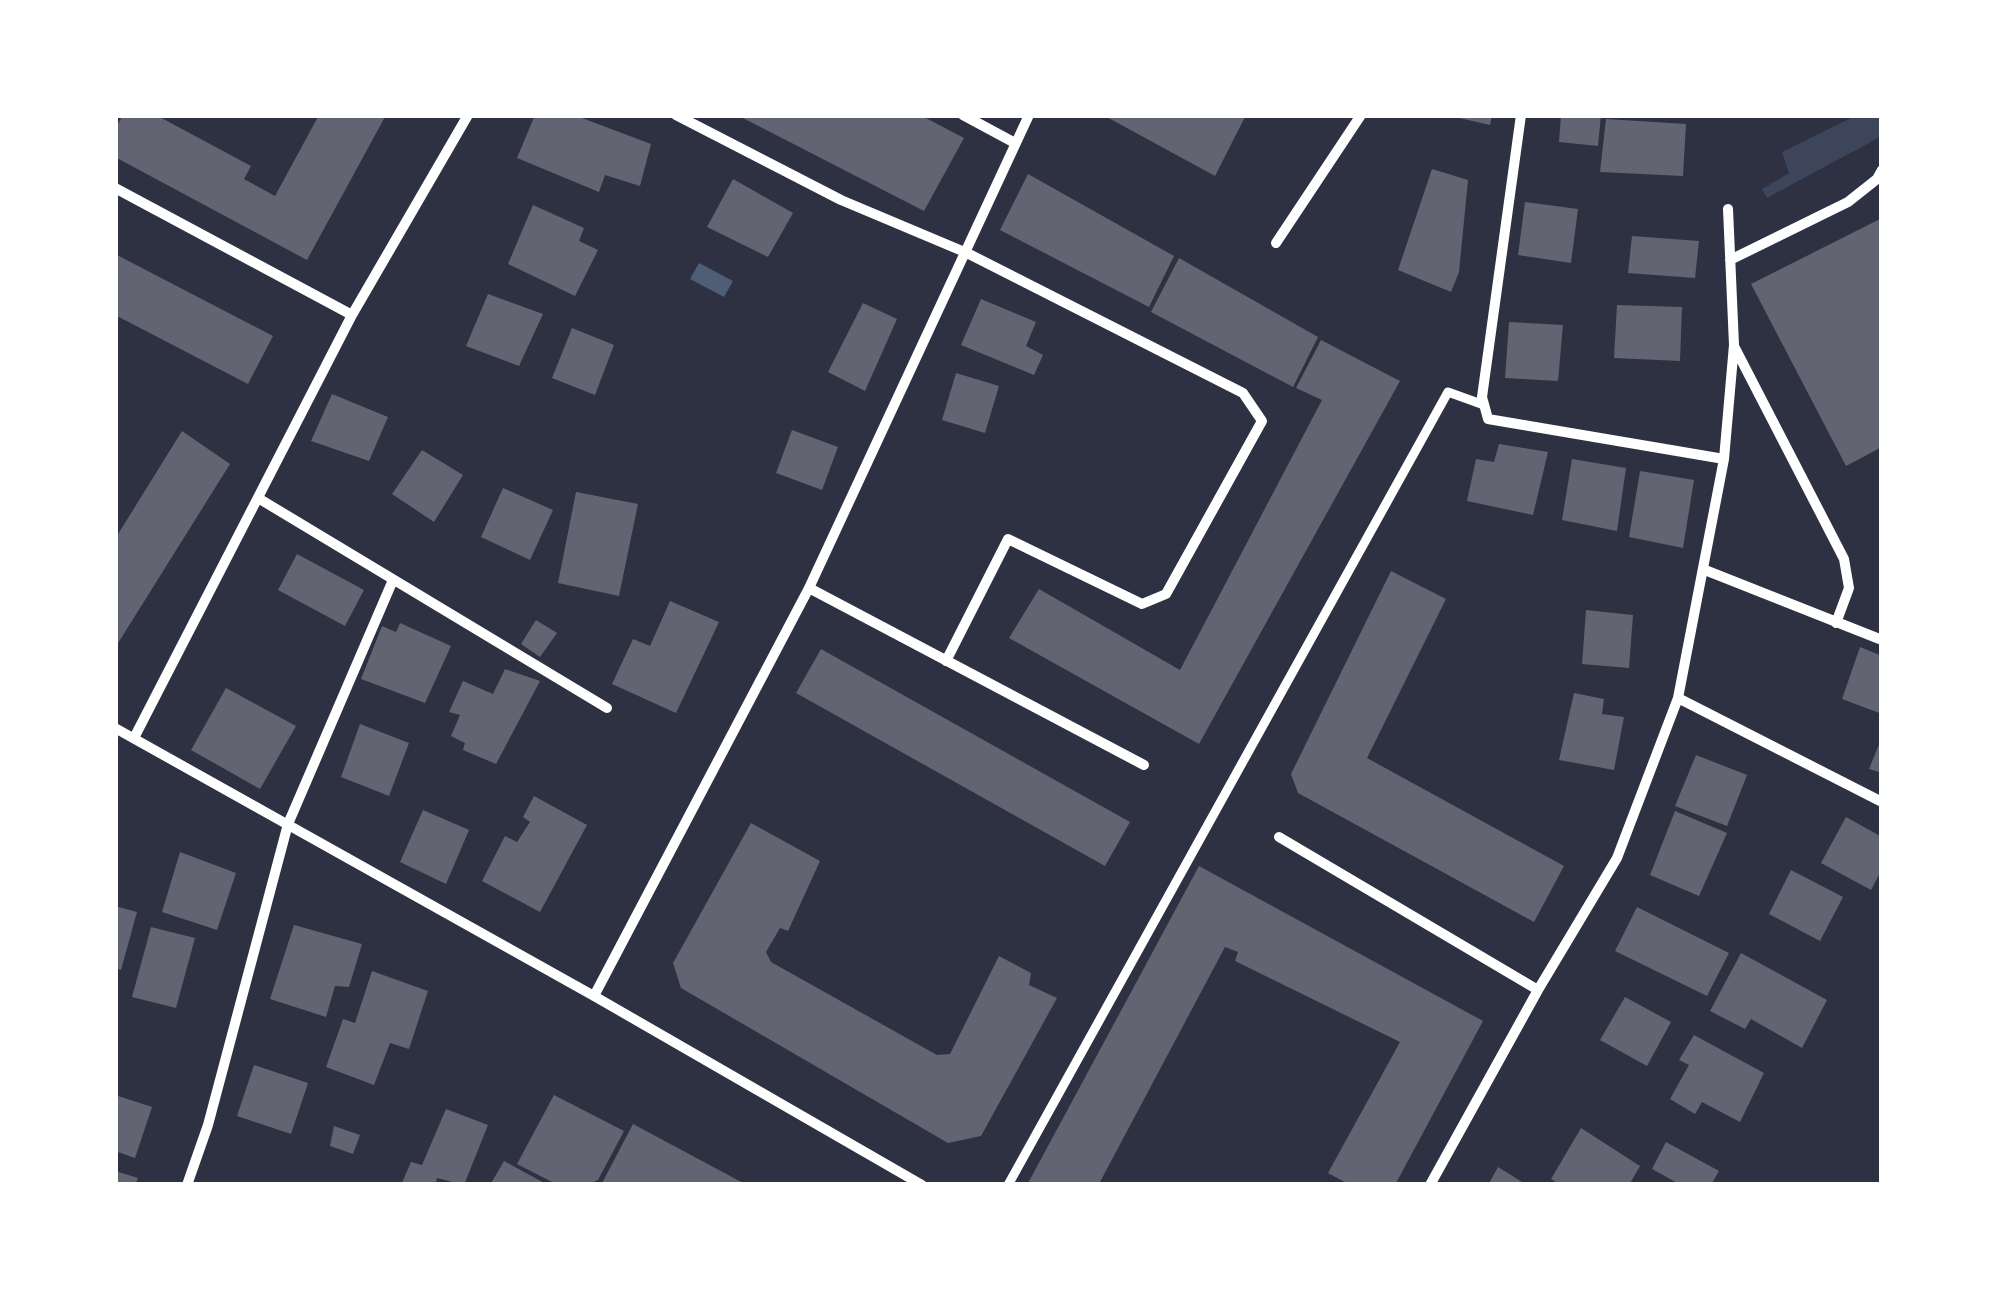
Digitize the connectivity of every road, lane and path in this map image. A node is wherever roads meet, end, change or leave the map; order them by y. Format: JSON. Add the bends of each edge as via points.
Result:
{"nodes":[{"id":1,"x":468,"y":115,"type":"edge"},
{"id":2,"x":676,"y":115,"type":"edge"},
{"id":3,"x":964,"y":115,"type":"edge"},
{"id":4,"x":1030,"y":115,"type":"edge"},
{"id":5,"x":1361,"y":115,"type":"edge"},
{"id":6,"x":1522,"y":115,"type":"edge"},
{"id":7,"x":1015,"y":142,"type":"junction"},
{"id":8,"x":1882,"y":170,"type":"edge"},
{"id":9,"x":115,"y":188,"type":"edge"},
{"id":10,"x":1728,"y":209,"type":"dead end"},
{"id":11,"x":1276,"y":242,"type":"dead end"},
{"id":12,"x":967,"y":253,"type":"junction"},
{"id":13,"x":1730,"y":260,"type":"junction"},
{"id":14,"x":352,"y":315,"type":"junction"},
{"id":15,"x":1734,"y":344,"type":"junction"},
{"id":16,"x":1484,"y":404,"type":"junction"},
{"id":17,"x":1724,"y":459,"type":"junction"},
{"id":18,"x":258,"y":498,"type":"junction"},
{"id":19,"x":1705,"y":570,"type":"junction"},
{"id":20,"x":394,"y":580,"type":"junction"},
{"id":21,"x":809,"y":588,"type":"junction"},
{"id":22,"x":1836,"y":622,"type":"junction"},
{"id":23,"x":1882,"y":640,"type":"edge"},
{"id":24,"x":946,"y":661,"type":"junction"},
{"id":25,"x":1678,"y":698,"type":"junction"},
{"id":26,"x":606,"y":708,"type":"dead end"},
{"id":27,"x":115,"y":728,"type":"edge"},
{"id":28,"x":134,"y":738,"type":"junction"},
{"id":29,"x":1144,"y":765,"type":"dead end"},
{"id":30,"x":1882,"y":802,"type":"edge"},
{"id":31,"x":288,"y":824,"type":"junction"},
{"id":32,"x":1279,"y":837,"type":"dead end"},
{"id":33,"x":1538,"y":990,"type":"junction"},
{"id":34,"x":594,"y":996,"type":"junction"},
{"id":35,"x":187,"y":1185,"type":"edge"},
{"id":36,"x":922,"y":1185,"type":"edge"},
{"id":37,"x":1008,"y":1185,"type":"edge"},
{"id":38,"x":1430,"y":1185,"type":"edge"}],
"edges":[{"from":1,"to":14,"type":"street"},
{"from":2,"to":12,"type":"street","via":[[841,200]]},
{"from":3,"to":7,"type":"street"},
{"from":4,"to":7,"type":"street"},
{"from":5,"to":11,"type":"street"},
{"from":6,"to":16,"type":"street"},
{"from":7,"to":12,"type":"street"},
{"from":8,"to":13,"type":"street","via":[[1848,202]]},
{"from":9,"to":14,"type":"street"},
{"from":10,"to":13,"type":"street"},
{"from":12,"to":21,"type":"street"},
{"from":12,"to":24,"type":"street","via":[[1242,394],[1262,421],[1166,594],[1142,604],[1008,539]]},
{"from":13,"to":15,"type":"street"},
{"from":14,"to":18,"type":"street"},
{"from":15,"to":17,"type":"street"},
{"from":15,"to":22,"type":"street","via":[[1844,559],[1850,588]]},
{"from":16,"to":17,"type":"street","via":[[1488,420]]},
{"from":16,"to":37,"type":"street","via":[[1448,392]]},
{"from":17,"to":19,"type":"street"},
{"from":18,"to":20,"type":"street"},
{"from":18,"to":28,"type":"street"},
{"from":19,"to":22,"type":"street"},
{"from":19,"to":25,"type":"street"},
{"from":20,"to":26,"type":"street"},
{"from":20,"to":31,"type":"street"},
{"from":21,"to":24,"type":"street"},
{"from":21,"to":34,"type":"street"},
{"from":22,"to":23,"type":"street"},
{"from":24,"to":29,"type":"street"},
{"from":25,"to":30,"type":"street"},
{"from":25,"to":33,"type":"street","via":[[1617,858]]},
{"from":27,"to":28,"type":"street"},
{"from":28,"to":31,"type":"street"},
{"from":31,"to":34,"type":"street"},
{"from":31,"to":35,"type":"street"},
{"from":32,"to":33,"type":"street"},
{"from":33,"to":38,"type":"street"},
{"from":34,"to":36,"type":"street"}]}
